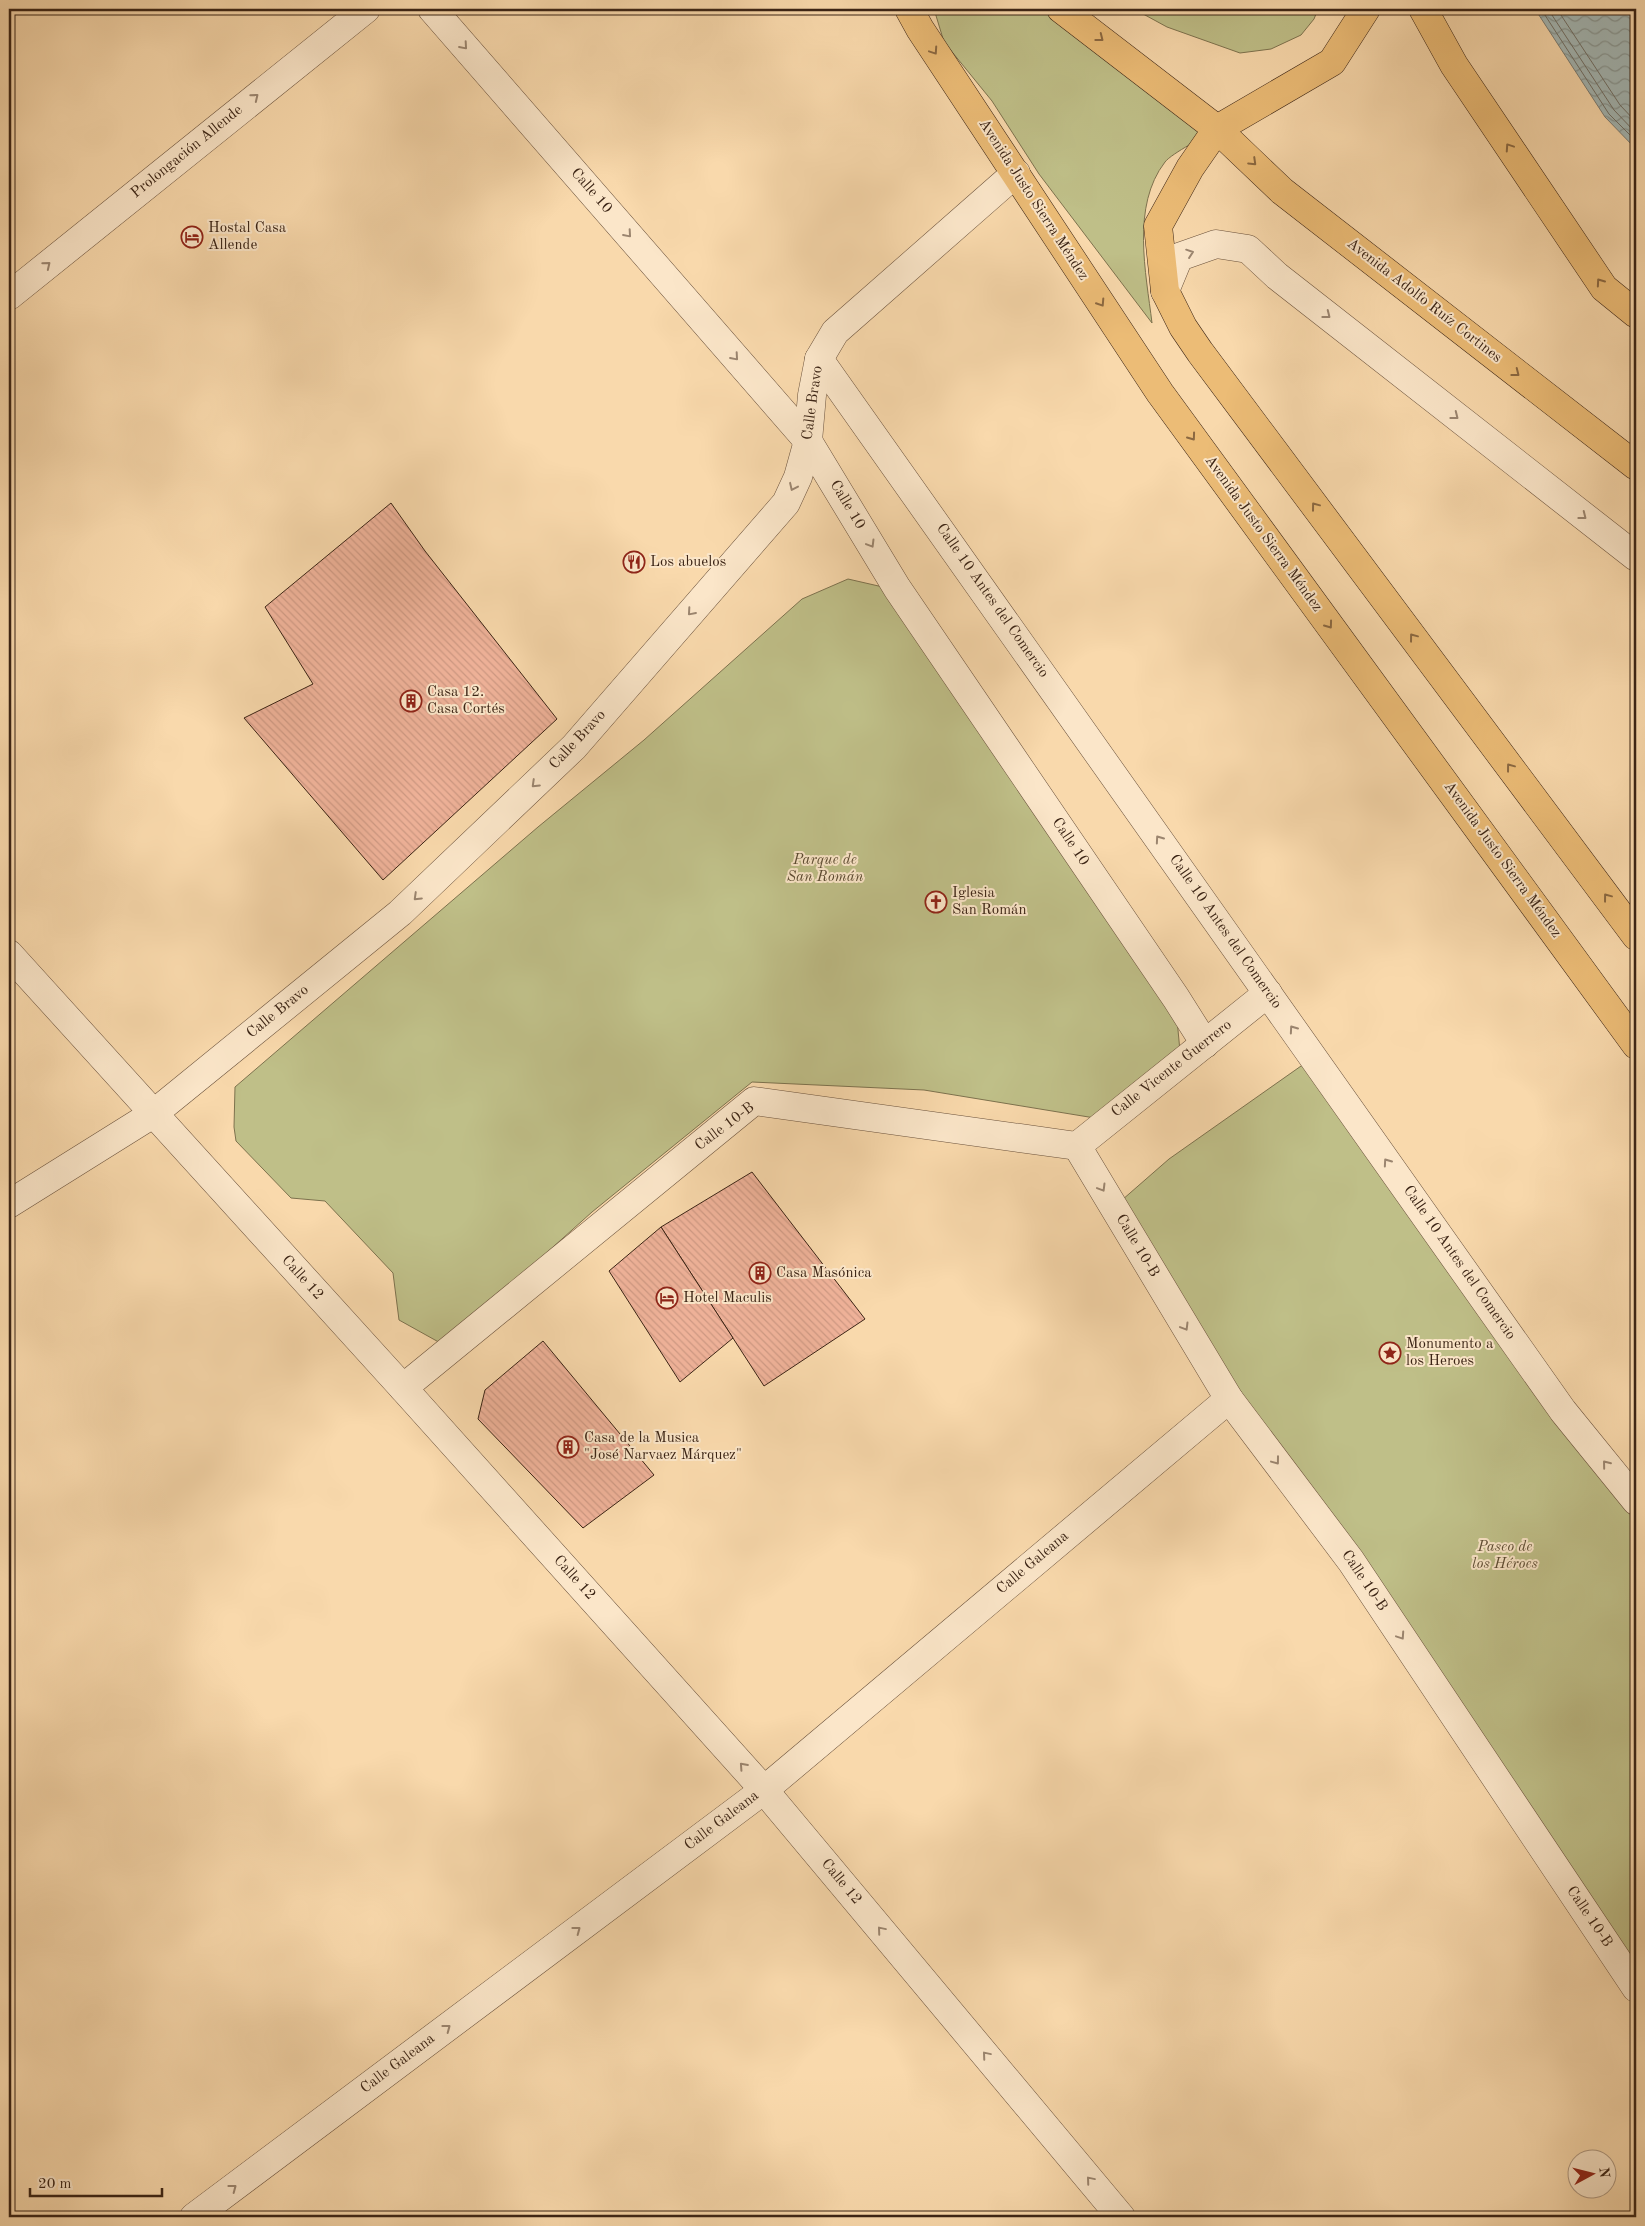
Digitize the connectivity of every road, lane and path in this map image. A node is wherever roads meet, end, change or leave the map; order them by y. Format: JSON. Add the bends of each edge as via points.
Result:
{"nodes":[{"id":1,"x":366,"y":9,"type":"edge"},
{"id":2,"x":432,"y":9,"type":"edge"},
{"id":3,"x":909,"y":9,"type":"edge"},
{"id":4,"x":1061,"y":9,"type":"edge"},
{"id":5,"x":1366,"y":9,"type":"edge"},
{"id":6,"x":1423,"y":9,"type":"edge"},
{"id":7,"x":1217,"y":129,"type":"junction"},
{"id":8,"x":1016,"y":173,"type":"junction"},
{"id":9,"x":1165,"y":291,"type":"junction"},
{"id":10,"x":9,"y":296,"type":"edge"},
{"id":11,"x":1636,"y":314,"type":"edge"},
{"id":12,"x":819,"y":359,"type":"junction"},
{"id":13,"x":808,"y":441,"type":"junction"},
{"id":14,"x":1636,"y":466,"type":"edge"},
{"id":15,"x":1636,"y":557,"type":"edge"},
{"id":16,"x":1636,"y":936,"type":"edge"},
{"id":17,"x":9,"y":954,"type":"edge"},
{"id":18,"x":1268,"y":993,"type":"junction"},
{"id":19,"x":1205,"y":1044,"type":"junction"},
{"id":20,"x":1636,"y":1044,"type":"edge"},
{"id":21,"x":152,"y":1114,"type":"junction"},
{"id":22,"x":1076,"y":1146,"type":"junction"},
{"id":23,"x":9,"y":1204,"type":"edge"},
{"id":24,"x":403,"y":1388,"type":"junction"},
{"id":25,"x":1229,"y":1399,"type":"junction"},
{"id":26,"x":1636,"y":1501,"type":"edge"},
{"id":27,"x":764,"y":1790,"type":"junction"},
{"id":28,"x":1636,"y":1988,"type":"edge"},
{"id":29,"x":1116,"y":2216,"type":"edge"},
{"id":30,"x":194,"y":2217,"type":"edge"}],
"edges":[{"from":10,"to":1,"type":"street","name":"Prolongación Allende","one_way":true},
{"from":2,"to":13,"type":"street","name":"Calle 10","one_way":true},
{"from":3,"to":8,"type":"main road","name":"Avenida Justo Sierra Méndez","one_way":true},
{"from":4,"to":7,"type":"main road","one_way":true},
{"from":5,"to":7,"type":"main road","via":[[1332,62]]},
{"from":11,"to":6,"type":"main road","one_way":true,"via":[[1604,288],[1454,66]]},
{"from":7,"to":9,"type":"main road","via":[[1190,168],[1158,226]]},
{"from":7,"to":14,"type":"main road","name":"Avenida Adolfo Ruíz Cortines","one_way":true,"via":[[1282,191]]},
{"from":8,"to":12,"type":"street","name":"Calle Bravo","via":[[835,332]]},
{"from":8,"to":20,"type":"main road","name":"Avenida Justo Sierra Méndez","one_way":true,"via":[[1160,393]]},
{"from":9,"to":15,"type":"street","one_way":true,"via":[[1179,257],[1216,244],[1248,249]]},
{"from":16,"to":9,"type":"main road","one_way":true,"via":[[1200,352]]},
{"from":12,"to":13,"type":"street","name":"Calle Bravo"},
{"from":18,"to":12,"type":"street","name":"Calle 10 Antes del Comercio","one_way":true},
{"from":13,"to":19,"type":"street","name":"Calle 10","one_way":true,"via":[[897,588]]},
{"from":13,"to":21,"type":"street","name":"Calle Bravo","one_way":true,"via":[[798,477],[786,503],[574,747],[400,913]]},
{"from":17,"to":21,"type":"street","name":"Calle 12"},
{"from":18,"to":19,"type":"street","name":"Calle Vicente Guerrero"},
{"from":26,"to":18,"type":"street","name":"Calle 10 Antes del Comercio","one_way":true,"via":[[1563,1411]]},
{"from":19,"to":22,"type":"street","name":"Calle Vicente Guerrero"},
{"from":21,"to":23,"type":"street","name":"Calle Bravo"},
{"from":21,"to":24,"type":"street","name":"Calle 12"},
{"from":22,"to":24,"type":"street","name":"Calle 10-B","via":[[754,1101]]},
{"from":22,"to":25,"type":"street","name":"Calle 10-B","one_way":true},
{"from":27,"to":24,"type":"street","name":"Calle 12","one_way":true},
{"from":25,"to":27,"type":"street","name":"Calle Galeana"},
{"from":25,"to":28,"type":"street","name":"Calle 10-B","one_way":true,"via":[[1351,1561]]},
{"from":29,"to":27,"type":"street","name":"Calle 12","one_way":true},
{"from":30,"to":27,"type":"street","name":"Calle Galeana","one_way":true}]}
